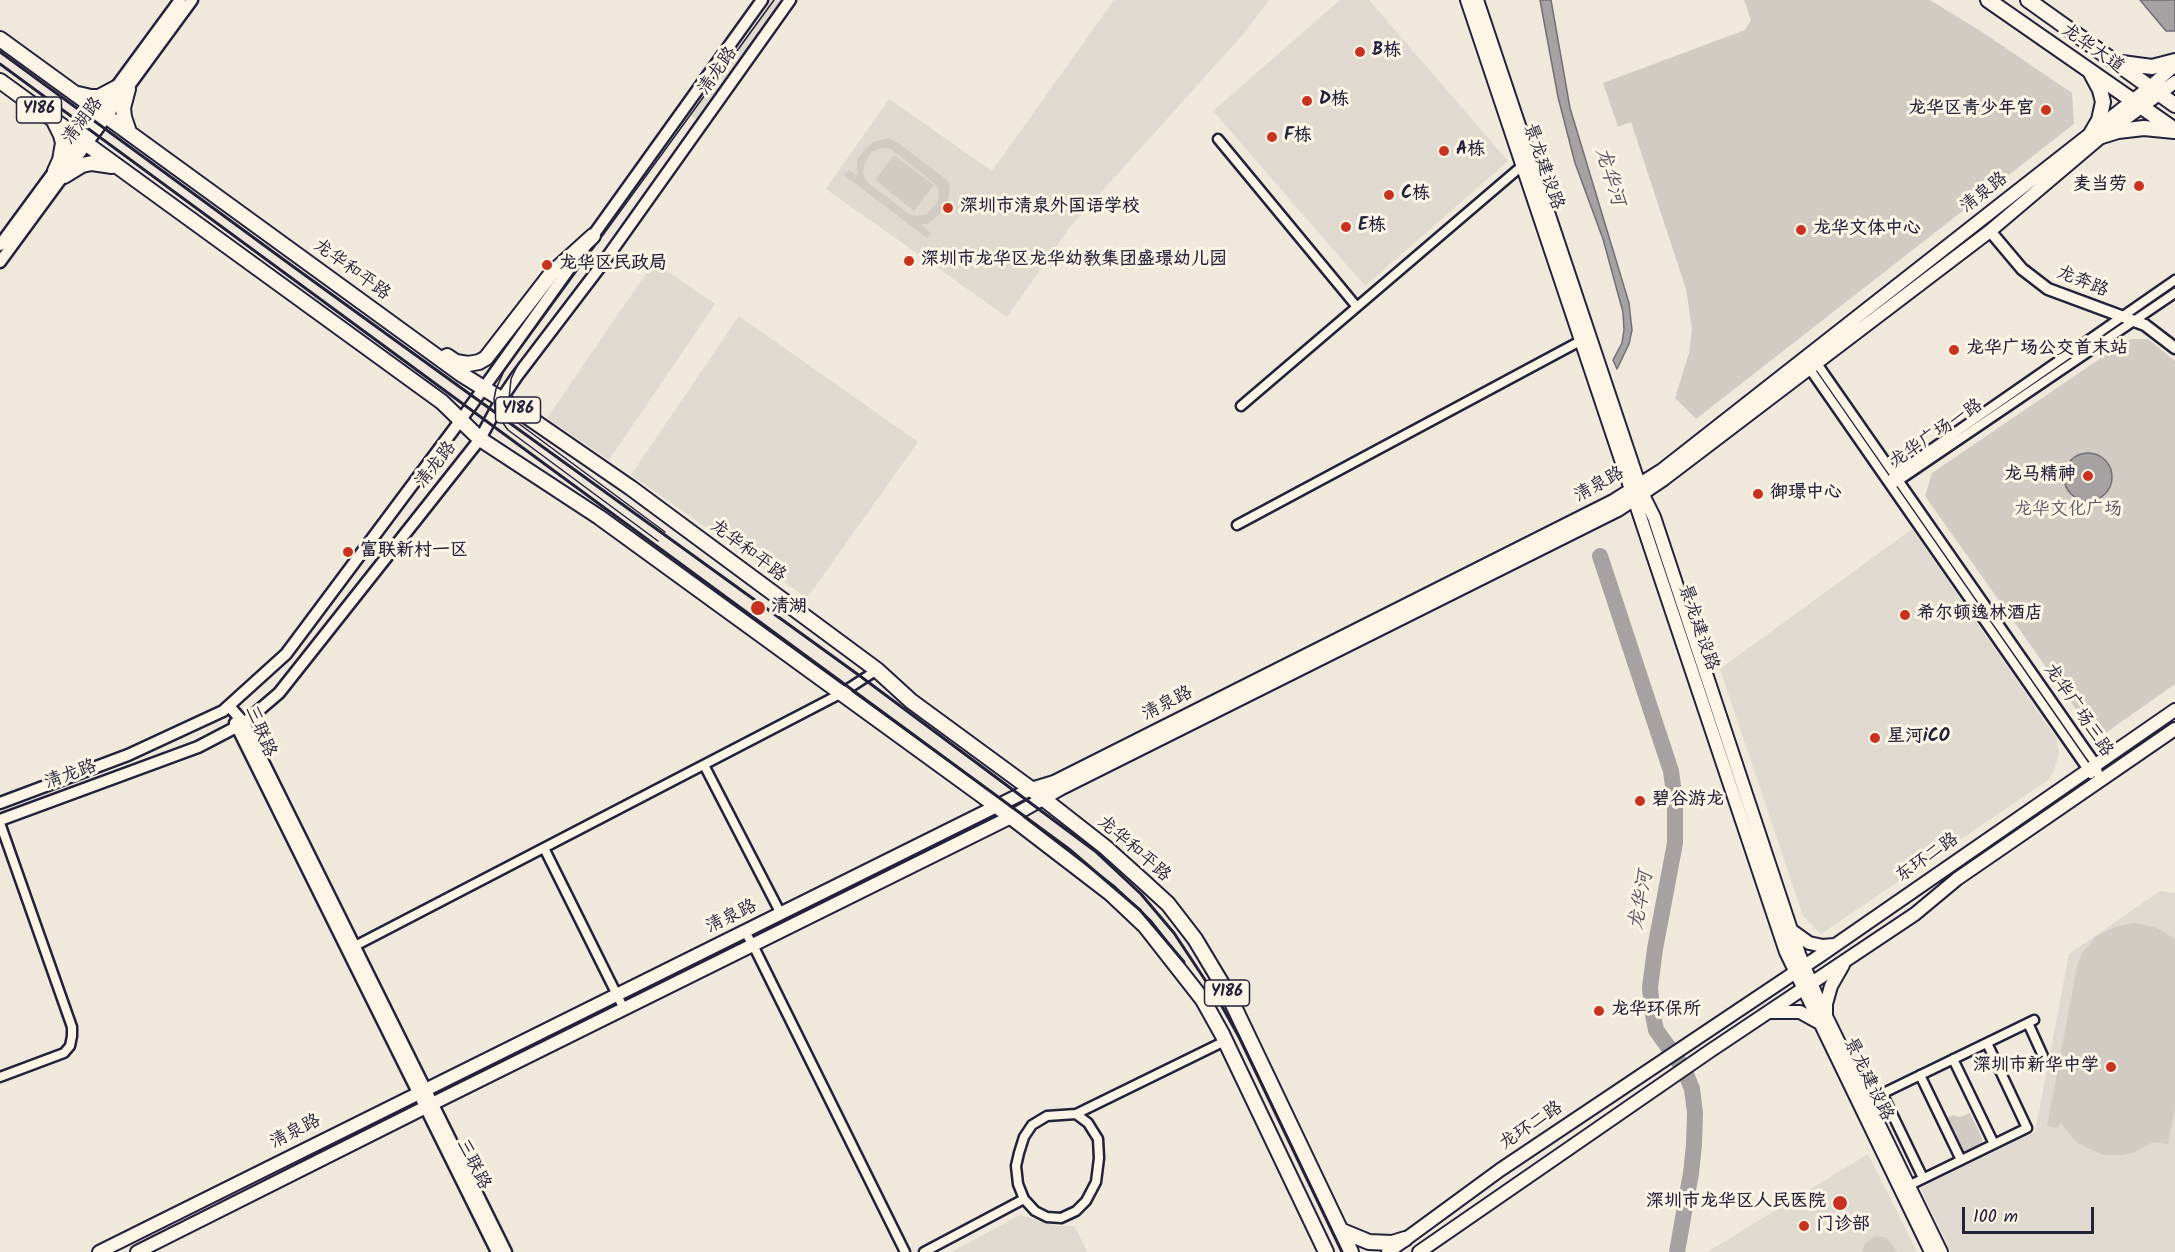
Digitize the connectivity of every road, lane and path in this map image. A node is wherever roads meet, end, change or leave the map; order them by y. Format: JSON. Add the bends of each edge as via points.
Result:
{"nodes":[{"id":1,"x":180,"y":0,"type":"edge"},
{"id":2,"x":192,"y":0,"type":"edge"},
{"id":3,"x":762,"y":0,"type":"edge"},
{"id":4,"x":790,"y":0,"type":"edge"},
{"id":5,"x":1467,"y":0,"type":"edge"},
{"id":6,"x":1477,"y":0,"type":"edge"},
{"id":7,"x":1988,"y":0,"type":"edge"},
{"id":8,"x":2028,"y":0,"type":"edge"},
{"id":9,"x":0,"y":39,"type":"edge"},
{"id":10,"x":2115,"y":61,"type":"junction"},
{"id":11,"x":2175,"y":63,"type":"edge"},
{"id":12,"x":2088,"y":69,"type":"junction"},
{"id":13,"x":0,"y":81,"type":"edge"},
{"id":14,"x":2175,"y":82,"type":"edge"},
{"id":15,"x":122,"y":89,"type":"junction"},
{"id":16,"x":2156,"y":91,"type":"junction"},
{"id":17,"x":75,"y":93,"type":"junction"},
{"id":18,"x":2137,"y":104,"type":"junction"},
{"id":19,"x":2175,"y":105,"type":"edge"},
{"id":20,"x":104,"y":114,"type":"junction"},
{"id":21,"x":52,"y":119,"type":"junction"},
{"id":22,"x":2175,"y":130,"type":"edge"},
{"id":23,"x":130,"y":133,"type":"junction"},
{"id":24,"x":2097,"y":134,"type":"junction"},
{"id":25,"x":1218,"y":139,"type":"dead end"},
{"id":26,"x":83,"y":141,"type":"junction"},
{"id":27,"x":1522,"y":165,"type":"junction"},
{"id":28,"x":120,"y":168,"type":"junction"},
{"id":29,"x":59,"y":173,"type":"junction"},
{"id":30,"x":1990,"y":231,"type":"junction"},
{"id":31,"x":593,"y":236,"type":"junction"},
{"id":32,"x":0,"y":244,"type":"edge"},
{"id":33,"x":0,"y":262,"type":"edge"},
{"id":34,"x":2175,"y":280,"type":"edge"},
{"id":35,"x":2175,"y":293,"type":"edge"},
{"id":36,"x":1357,"y":307,"type":"junction"},
{"id":37,"x":2125,"y":316,"type":"junction"},
{"id":38,"x":2136,"y":321,"type":"junction"},
{"id":39,"x":413,"y":339,"type":"junction"},
{"id":40,"x":1586,"y":339,"type":"junction"},
{"id":41,"x":2175,"y":348,"type":"edge"},
{"id":42,"x":1812,"y":365,"type":"junction"},
{"id":43,"x":483,"y":387,"type":"junction"},
{"id":44,"x":502,"y":399,"type":"junction"},
{"id":45,"x":1241,"y":406,"type":"dead end"},
{"id":46,"x":460,"y":421,"type":"junction"},
{"id":47,"x":480,"y":439,"type":"junction"},
{"id":48,"x":1896,"y":479,"type":"junction"},
{"id":49,"x":1888,"y":484,"type":"junction"},
{"id":50,"x":1637,"y":492,"type":"junction"},
{"id":51,"x":1237,"y":525,"type":"dead end"},
{"id":52,"x":877,"y":670,"type":"junction"},
{"id":53,"x":840,"y":694,"type":"junction"},
{"id":54,"x":229,"y":706,"type":"junction"},
{"id":55,"x":2175,"y":710,"type":"edge"},
{"id":56,"x":240,"y":725,"type":"junction"},
{"id":57,"x":2175,"y":729,"type":"edge"},
{"id":58,"x":704,"y":765,"type":"junction"},
{"id":59,"x":2091,"y":768,"type":"junction"},
{"id":60,"x":2100,"y":782,"type":"junction"},
{"id":61,"x":1031,"y":789,"type":"junction"},
{"id":62,"x":1044,"y":799,"type":"junction"},
{"id":63,"x":0,"y":802,"type":"edge"},
{"id":64,"x":998,"y":807,"type":"junction"},
{"id":65,"x":1011,"y":817,"type":"junction"},
{"id":66,"x":0,"y":822,"type":"edge"},
{"id":67,"x":544,"y":848,"type":"junction"},
{"id":68,"x":780,"y":914,"type":"junction"},
{"id":69,"x":1791,"y":930,"type":"junction"},
{"id":70,"x":745,"y":932,"type":"junction"},
{"id":71,"x":753,"y":945,"type":"junction"},
{"id":72,"x":1836,"y":945,"type":"junction"},
{"id":73,"x":355,"y":946,"type":"junction"},
{"id":74,"x":1847,"y":960,"type":"junction"},
{"id":75,"x":1799,"y":968,"type":"junction"},
{"id":76,"x":1807,"y":986,"type":"junction"},
{"id":77,"x":617,"y":995,"type":"junction"},
{"id":78,"x":624,"y":1009,"type":"junction"},
{"id":79,"x":1765,"y":1013,"type":"junction"},
{"id":80,"x":1823,"y":1020,"type":"junction"},
{"id":81,"x":1699,"y":1036,"type":"joint"},
{"id":82,"x":1226,"y":1041,"type":"junction"},
{"id":83,"x":1987,"y":1043,"type":"junction"},
{"id":84,"x":1953,"y":1059,"type":"junction"},
{"id":85,"x":2042,"y":1063,"type":"dead end"},
{"id":86,"x":1920,"y":1075,"type":"junction"},
{"id":87,"x":0,"y":1077,"type":"edge"},
{"id":88,"x":422,"y":1092,"type":"junction"},
{"id":89,"x":1882,"y":1093,"type":"junction"},
{"id":90,"x":1867,"y":1101,"type":"junction"},
{"id":91,"x":428,"y":1105,"type":"junction"},
{"id":92,"x":1076,"y":1114,"type":"junction"},
{"id":93,"x":1994,"y":1144,"type":"junction"},
{"id":94,"x":1961,"y":1160,"type":"junction"},
{"id":95,"x":1923,"y":1178,"type":"junction"},
{"id":96,"x":1908,"y":1185,"type":"junction"},
{"id":97,"x":1024,"y":1199,"type":"junction"},
{"id":98,"x":1340,"y":1230,"type":"junction"},
{"id":99,"x":1405,"y":1239,"type":"junction"},
{"id":100,"x":99,"y":1252,"type":"edge"},
{"id":101,"x":137,"y":1252,"type":"edge"},
{"id":102,"x":497,"y":1252,"type":"edge"},
{"id":103,"x":506,"y":1252,"type":"edge"},
{"id":104,"x":905,"y":1252,"type":"edge"},
{"id":105,"x":924,"y":1252,"type":"edge"},
{"id":106,"x":1326,"y":1252,"type":"edge"},
{"id":107,"x":1351,"y":1252,"type":"edge"},
{"id":108,"x":1388,"y":1252,"type":"edge"},
{"id":109,"x":1419,"y":1252,"type":"edge"},
{"id":110,"x":1931,"y":1252,"type":"edge"},
{"id":111,"x":1941,"y":1252,"type":"edge"}],
"edges":[{"from":1,"to":15,"type":"street","name":"清湖路"},
{"from":2,"to":15,"type":"street","name":"清湖路"},
{"from":3,"to":31,"type":"street","name":"清龙路"},
{"from":4,"to":44,"type":"street","name":"清龙路"},
{"from":5,"to":27,"type":"main road","name":"景龙建设路"},
{"from":6,"to":40,"type":"main road","name":"景龙建设路"},
{"from":7,"to":12,"type":"main road","name":"龙华大道"},
{"from":8,"to":10,"type":"main road","name":"龙华大道"},
{"from":9,"to":17,"type":"main road","name":"龙华和平路","number":"Y186"},
{"from":10,"to":11,"type":"main road","via":[[2152,68]]},
{"from":10,"to":16,"type":"main road","name":"龙华大道"},
{"from":11,"to":16,"type":"main road","name":"清泉路"},
{"from":12,"to":18,"type":"main road","name":"龙华大道"},
{"from":12,"to":24,"type":"main road","via":[[2103,102]]},
{"from":13,"to":21,"type":"main road","number":"Y186"},
{"from":14,"to":16,"type":"main road","name":"清泉路"},
{"from":15,"to":17,"type":"main road","via":[[99,97]]},
{"from":15,"to":20,"type":"street","name":"清湖路"},
{"from":15,"to":23,"type":"main road"},
{"from":16,"to":18,"type":"main road","name":"清泉路"},
{"from":16,"to":19,"type":"main road","name":"龙华大道"},
{"from":17,"to":20,"type":"main road","name":"龙华和平路","number":"Y186"},
{"from":18,"to":22,"type":"main road","name":"龙华大道"},
{"from":18,"to":24,"type":"main road","name":"清泉路"},
{"from":20,"to":23,"type":"main road","name":"龙华和平路","number":"Y186"},
{"from":20,"to":26,"type":"street","name":"清湖路"},
{"from":21,"to":26,"type":"main road","number":"Y186"},
{"from":21,"to":29,"type":"main road","via":[[63,143]]},
{"from":22,"to":24,"type":"main road","via":[[2144,128]]},
{"from":23,"to":39,"type":"main road","name":"龙华和平路","number":"Y186"},
{"from":24,"to":30,"type":"main road","name":"清泉路"},
{"from":24,"to":50,"type":"main road","name":"清泉路"},
{"from":25,"to":36,"type":"street"},
{"from":26,"to":28,"type":"main road","number":"Y186"},
{"from":26,"to":29,"type":"street","name":"清湖路"},
{"from":27,"to":36,"type":"street"},
{"from":27,"to":40,"type":"main road","name":"景龙建设路"},
{"from":28,"to":29,"type":"main road","via":[[92,163]]},
{"from":28,"to":46,"type":"main road","number":"Y186","via":[[442,402]]},
{"from":29,"to":32,"type":"street","name":"清湖路"},
{"from":29,"to":33,"type":"street","name":"清湖路"},
{"from":30,"to":37,"type":"street","name":"龙奔路","via":[[2022,269],[2048,289]]},
{"from":30,"to":42,"type":"main road","name":"清泉路"},
{"from":31,"to":39,"type":"main road","via":[[551,274],[494,349],[479,362],[456,362]]},
{"from":31,"to":43,"type":"street","name":"清龙路"},
{"from":34,"to":37,"type":"street","name":"龙华广场一路"},
{"from":35,"to":38,"type":"street","name":"龙华广场一路"},
{"from":36,"to":45,"type":"street"},
{"from":37,"to":38,"type":"street","name":"龙奔路"},
{"from":37,"to":48,"type":"street","name":"龙华广场一路"},
{"from":38,"to":41,"type":"street","name":"龙奔路"},
{"from":38,"to":48,"type":"street","name":"龙华广场一路"},
{"from":39,"to":43,"type":"main road","name":"龙华和平路","number":"Y186"},
{"from":40,"to":50,"type":"main road","name":"景龙建设路"},
{"from":40,"to":51,"type":"street"},
{"from":42,"to":48,"type":"street","name":"龙华广场三路"},
{"from":42,"to":49,"type":"street","name":"龙华广场三路"},
{"from":42,"to":50,"type":"main road","name":"清泉路","via":[[1728,430]]},
{"from":43,"to":44,"type":"main road","name":"龙华和平路","number":"Y186"},
{"from":43,"to":46,"type":"street","name":"清龙路"},
{"from":44,"to":47,"type":"street","name":"清龙路"},
{"from":44,"to":52,"type":"main road","name":"龙华和平路","number":"Y186","via":[[631,488]]},
{"from":46,"to":47,"type":"main road","number":"Y186"},
{"from":46,"to":54,"type":"street","name":"清龙路","via":[[286,654]]},
{"from":47,"to":53,"type":"main road","number":"Y186","via":[[599,517]]},
{"from":47,"to":56,"type":"street","name":"清龙路","via":[[279,693]]},
{"from":48,"to":49,"type":"street","name":"龙华广场一路"},
{"from":48,"to":59,"type":"street","name":"龙华广场三路"},
{"from":49,"to":59,"type":"street","name":"龙华广场三路"},
{"from":50,"to":61,"type":"main road","name":"清泉路","via":[[1054,782]]},
{"from":50,"to":62,"type":"main road","name":"清泉路","via":[[1618,510]]},
{"from":50,"to":69,"type":"main road","name":"景龙建设路","via":[[1654,517]]},
{"from":50,"to":75,"type":"main road","name":"景龙建设路","via":[[1786,952]]},
{"from":52,"to":53,"type":"street"},
{"from":52,"to":61,"type":"main road","name":"龙华和平路","number":"Y186","via":[[911,701]]},
{"from":53,"to":58,"type":"street"},
{"from":53,"to":64,"type":"main road","number":"Y186"},
{"from":54,"to":56,"type":"street","name":"三联路"},
{"from":54,"to":63,"type":"street","name":"清龙路","via":[[128,755]]},
{"from":55,"to":59,"type":"main road","name":"东环二路"},
{"from":56,"to":66,"type":"street","name":"清龙路","via":[[198,747]]},
{"from":56,"to":73,"type":"street","name":"三联路"},
{"from":56,"to":88,"type":"street","name":"三联路"},
{"from":57,"to":60,"type":"main road","name":"东环二路"},
{"from":58,"to":67,"type":"street"},
{"from":58,"to":68,"type":"street"},
{"from":59,"to":60,"type":"street","name":"龙华广场三路"},
{"from":59,"to":72,"type":"main road","name":"东环二路"},
{"from":60,"to":74,"type":"main road","name":"东环二路"},
{"from":61,"to":62,"type":"main road","name":"龙华和平路","number":"Y186"},
{"from":61,"to":64,"type":"main road","name":"清泉路"},
{"from":62,"to":65,"type":"main road","name":"清泉路"},
{"from":62,"to":98,"type":"main road","name":"龙华和平路","number":"Y186","via":[[1168,904],[1195,939],[1228,994]]},
{"from":64,"to":65,"type":"main road","number":"Y186"},
{"from":64,"to":68,"type":"main road","name":"清泉路"},
{"from":65,"to":71,"type":"main road","name":"清泉路"},
{"from":65,"to":82,"type":"main road","number":"Y186","via":[[1110,893],[1145,926],[1203,1000]]},
{"from":66,"to":87,"type":"street","via":[[72,1036],[64,1053]]},
{"from":67,"to":73,"type":"street"},
{"from":67,"to":77,"type":"street"},
{"from":68,"to":70,"type":"main road","name":"清泉路"},
{"from":69,"to":72,"type":"main road","via":[[1809,943]]},
{"from":69,"to":75,"type":"main road","name":"景龙建设路"},
{"from":70,"to":71,"type":"street"},
{"from":70,"to":77,"type":"main road","name":"清泉路"},
{"from":71,"to":78,"type":"main road","name":"清泉路"},
{"from":71,"to":104,"type":"street"},
{"from":72,"to":75,"type":"main road","name":"东环二路"},
{"from":73,"to":88,"type":"street","name":"三联路"},
{"from":74,"to":76,"type":"main road","name":"东环二路"},
{"from":74,"to":80,"type":"main road","via":[[1831,986]]},
{"from":75,"to":76,"type":"main road","name":"景龙建设路"},
{"from":75,"to":81,"type":"main road","name":"东环二路"},
{"from":76,"to":79,"type":"main road","name":"东环二路"},
{"from":76,"to":80,"type":"main road","name":"景龙建设路"},
{"from":77,"to":78,"type":"street"},
{"from":77,"to":88,"type":"main road","name":"清泉路"},
{"from":78,"to":91,"type":"main road","name":"清泉路"},
{"from":79,"to":80,"type":"main road","via":[[1800,1012]]},
{"from":79,"to":109,"type":"main road","name":"东环二路"},
{"from":80,"to":90,"type":"main road","name":"景龙建设路"},
{"from":80,"to":110,"type":"main road","name":"景龙建设路"},
{"from":81,"to":99,"type":"main road","name":"龙环二路"},
{"from":82,"to":92,"type":"street"},
{"from":82,"to":106,"type":"main road","number":"Y186"},
{"from":83,"to":84,"type":"street"},
{"from":83,"to":85,"type":"street","via":[[2031,1021]]},
{"from":83,"to":93,"type":"street","via":[[2027,1128]]},
{"from":84,"to":86,"type":"street"},
{"from":84,"to":93,"type":"street"},
{"from":86,"to":89,"type":"street"},
{"from":86,"to":94,"type":"street"},
{"from":88,"to":91,"type":"street","name":"三联路"},
{"from":88,"to":100,"type":"main road","name":"清泉路"},
{"from":89,"to":90,"type":"street"},
{"from":89,"to":95,"type":"street"},
{"from":90,"to":96,"type":"main road","name":"景龙建设路"},
{"from":91,"to":101,"type":"main road","name":"清泉路"},
{"from":91,"to":102,"type":"street","name":"三联路"},
{"from":91,"to":103,"type":"street","name":"三联路"},
{"from":92,"to":97,"type":"street","via":[[1047,1116],[1032,1125],[1024,1137],[1016,1166]]},
{"from":92,"to":97,"type":"street","via":[[1088,1123],[1098,1139],[1096,1182],[1086,1201],[1061,1218],[1035,1211]]},
{"from":93,"to":94,"type":"street"},
{"from":94,"to":95,"type":"street"},
{"from":95,"to":96,"type":"street"},
{"from":96,"to":111,"type":"main road","name":"景龙建设路"},
{"from":97,"to":105,"type":"street"},
{"from":98,"to":99,"type":"main road","via":[[1369,1242]]},
{"from":98,"to":107,"type":"main road","name":"龙华和平路","number":"Y186"},
{"from":99,"to":108,"type":"main road","name":"龙环二路"}]}
